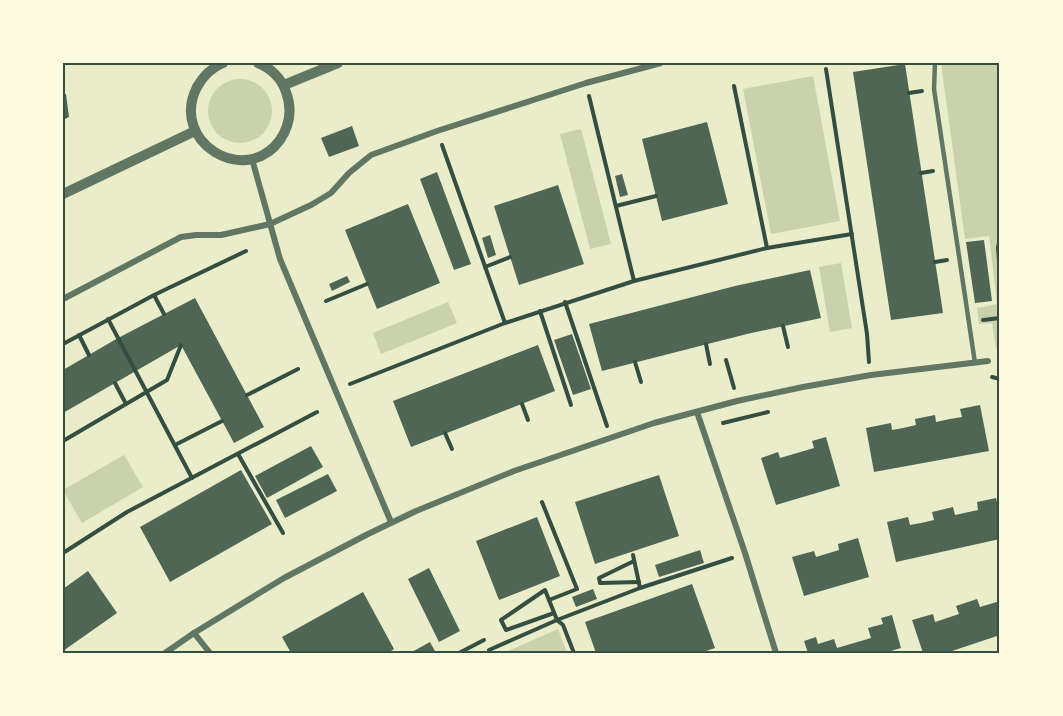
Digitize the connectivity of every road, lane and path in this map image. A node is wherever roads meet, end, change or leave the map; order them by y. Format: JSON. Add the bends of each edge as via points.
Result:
{"nodes":[{"id":1,"x":258,"y":63,"type":"edge"},
{"id":2,"x":338,"y":63,"type":"edge"},
{"id":3,"x":661,"y":63,"type":"edge"},
{"id":4,"x":935,"y":63,"type":"edge"},
{"id":5,"x":217,"y":64,"type":"edge"},
{"id":6,"x":826,"y":69,"type":"dead end"},
{"id":7,"x":586,"y":83,"type":"junction"},
{"id":8,"x":284,"y":85,"type":"junction"},
{"id":9,"x":734,"y":86,"type":"dead end"},
{"id":10,"x":195,"y":131,"type":"junction"},
{"id":11,"x":437,"y":131,"type":"junction"},
{"id":12,"x":252,"y":159,"type":"junction"},
{"id":13,"x":63,"y":194,"type":"edge"},
{"id":14,"x":656,"y":196,"type":"dead end"},
{"id":15,"x":616,"y":206,"type":"junction"},
{"id":16,"x":270,"y":224,"type":"junction"},
{"id":17,"x":852,"y":234,"type":"junction"},
{"id":18,"x":1000,"y":240,"type":"edge"},
{"id":19,"x":767,"y":248,"type":"junction"},
{"id":20,"x":246,"y":251,"type":"dead end"},
{"id":21,"x":510,"y":257,"type":"dead end"},
{"id":22,"x":484,"y":267,"type":"junction"},
{"id":23,"x":1000,"y":274,"type":"edge"},
{"id":24,"x":634,"y":281,"type":"junction"},
{"id":25,"x":367,"y":284,"type":"dead end"},
{"id":26,"x":154,"y":295,"type":"junction"},
{"id":27,"x":63,"y":299,"type":"edge"},
{"id":28,"x":326,"y":301,"type":"dead end"},
{"id":29,"x":565,"y":302,"type":"junction"},
{"id":30,"x":540,"y":311,"type":"junction"},
{"id":31,"x":164,"y":314,"type":"dead end"},
{"id":32,"x":108,"y":319,"type":"junction"},
{"id":33,"x":504,"y":323,"type":"junction"},
{"id":34,"x":783,"y":326,"type":"dead end"},
{"id":35,"x":79,"y":335,"type":"junction"},
{"id":36,"x":63,"y":344,"type":"edge"},
{"id":37,"x":706,"y":344,"type":"dead end"},
{"id":38,"x":181,"y":345,"type":"dead end"},
{"id":39,"x":788,"y":347,"type":"dead end"},
{"id":40,"x":89,"y":355,"type":"dead end"},
{"id":41,"x":726,"y":360,"type":"dead end"},
{"id":42,"x":988,"y":361,"type":"dead end"},
{"id":43,"x":635,"y":362,"type":"dead end"},
{"id":44,"x":975,"y":363,"type":"junction"},
{"id":45,"x":710,"y":364,"type":"dead end"},
{"id":46,"x":298,"y":369,"type":"dead end"},
{"id":47,"x":871,"y":375,"type":"junction"},
{"id":48,"x":983,"y":378,"type":"dead end"},
{"id":49,"x":1000,"y":379,"type":"edge"},
{"id":50,"x":641,"y":382,"type":"dead end"},
{"id":51,"x":115,"y":383,"type":"dead end"},
{"id":52,"x":335,"y":391,"type":"junction"},
{"id":53,"x":147,"y":392,"type":"junction"},
{"id":54,"x":247,"y":395,"type":"dead end"},
{"id":55,"x":737,"y":401,"type":"junction"},
{"id":56,"x":126,"y":404,"type":"junction"},
{"id":57,"x":522,"y":404,"type":"dead end"},
{"id":58,"x":571,"y":405,"type":"dead end"},
{"id":59,"x":775,"y":411,"type":"dead end"},
{"id":60,"x":317,"y":412,"type":"dead end"},
{"id":61,"x":697,"y":412,"type":"junction"},
{"id":62,"x":528,"y":420,"type":"dead end"},
{"id":63,"x":222,"y":421,"type":"dead end"},
{"id":64,"x":722,"y":423,"type":"dead end"},
{"id":65,"x":446,"y":433,"type":"dead end"},
{"id":66,"x":611,"y":438,"type":"junction"},
{"id":67,"x":63,"y":441,"type":"edge"},
{"id":68,"x":175,"y":445,"type":"junction"},
{"id":69,"x":452,"y":449,"type":"dead end"},
{"id":70,"x":237,"y":454,"type":"junction"},
{"id":71,"x":192,"y":478,"type":"junction"},
{"id":72,"x":543,"y":502,"type":"dead end"},
{"id":73,"x":391,"y":522,"type":"junction"},
{"id":74,"x":283,"y":533,"type":"dead end"},
{"id":75,"x":63,"y":552,"type":"edge"},
{"id":76,"x":745,"y":553,"type":"junction"},
{"id":77,"x":639,"y":582,"type":"junction"},
{"id":78,"x":640,"y":588,"type":"junction"},
{"id":79,"x":549,"y":600,"type":"junction"},
{"id":80,"x":554,"y":613,"type":"junction"},
{"id":81,"x":557,"y":620,"type":"junction"},
{"id":82,"x":194,"y":633,"type":"junction"},
{"id":83,"x":484,"y":640,"type":"dead end"},
{"id":84,"x":489,"y":650,"type":"dead end"},
{"id":85,"x":165,"y":653,"type":"edge"},
{"id":86,"x":210,"y":653,"type":"edge"},
{"id":87,"x":459,"y":653,"type":"edge"},
{"id":88,"x":574,"y":653,"type":"edge"},
{"id":89,"x":776,"y":653,"type":"edge"}],
"edges":[{"from":1,"to":8,"type":"street","via":[[276,74]]},
{"from":2,"to":8,"type":"street"},
{"from":3,"to":7,"type":"street"},
{"from":4,"to":44,"type":"lane","via":[[934,89]]},
{"from":5,"to":10,"type":"street","via":[[202,77],[192,97],[190,115]]},
{"from":6,"to":17,"type":"path"},
{"from":7,"to":11,"type":"street"},
{"from":7,"to":15,"type":"path"},
{"from":8,"to":12,"type":"street","via":[[290,115],[285,132],[271,149]]},
{"from":9,"to":19,"type":"path"},
{"from":10,"to":12,"type":"street","via":[[210,150],[223,157]]},
{"from":10,"to":13,"type":"street"},
{"from":11,"to":16,"type":"street","via":[[371,155],[331,193]]},
{"from":11,"to":22,"type":"path"},
{"from":12,"to":16,"type":"street"},
{"from":14,"to":15,"type":"path"},
{"from":15,"to":24,"type":"path"},
{"from":16,"to":27,"type":"street","via":[[221,235],[181,237]]},
{"from":16,"to":52,"type":"street","via":[[280,259]]},
{"from":17,"to":19,"type":"path"},
{"from":17,"to":47,"type":"path"},
{"from":18,"to":23,"type":"path"},
{"from":19,"to":24,"type":"path"},
{"from":20,"to":26,"type":"path"},
{"from":21,"to":22,"type":"path"},
{"from":22,"to":33,"type":"path"},
{"from":24,"to":29,"type":"path"},
{"from":25,"to":28,"type":"path"},
{"from":26,"to":31,"type":"path"},
{"from":26,"to":32,"type":"path"},
{"from":29,"to":30,"type":"path"},
{"from":29,"to":66,"type":"path"},
{"from":30,"to":33,"type":"path"},
{"from":30,"to":58,"type":"path"},
{"from":32,"to":35,"type":"path"},
{"from":32,"to":53,"type":"path"},
{"from":33,"to":52,"type":"path"},
{"from":34,"to":39,"type":"path"},
{"from":35,"to":36,"type":"path"},
{"from":35,"to":40,"type":"path"},
{"from":37,"to":45,"type":"path"},
{"from":38,"to":53,"type":"path","via":[[167,380]]},
{"from":41,"to":55,"type":"path"},
{"from":42,"to":44,"type":"street"},
{"from":43,"to":50,"type":"path"},
{"from":44,"to":47,"type":"street"},
{"from":46,"to":54,"type":"path"},
{"from":47,"to":55,"type":"street"},
{"from":48,"to":49,"type":"path"},
{"from":51,"to":56,"type":"path"},
{"from":52,"to":73,"type":"street"},
{"from":53,"to":56,"type":"path"},
{"from":53,"to":68,"type":"path"},
{"from":55,"to":61,"type":"street"},
{"from":56,"to":67,"type":"path"},
{"from":57,"to":62,"type":"path"},
{"from":59,"to":64,"type":"path"},
{"from":60,"to":70,"type":"path"},
{"from":61,"to":66,"type":"street"},
{"from":61,"to":76,"type":"street"},
{"from":63,"to":68,"type":"path"},
{"from":65,"to":69,"type":"path"},
{"from":66,"to":73,"type":"street","via":[[514,471]]},
{"from":68,"to":71,"type":"path"},
{"from":70,"to":71,"type":"path"},
{"from":70,"to":74,"type":"path"},
{"from":71,"to":75,"type":"path"},
{"from":72,"to":79,"type":"path","via":[[577,589]]},
{"from":73,"to":82,"type":"street","via":[[284,578]]},
{"from":76,"to":78,"type":"path"},
{"from":76,"to":89,"type":"street"},
{"from":77,"to":77,"type":"path","via":[[633,558],[599,578],[600,583]]},
{"from":77,"to":78,"type":"path"},
{"from":78,"to":81,"type":"path"},
{"from":79,"to":80,"type":"path"},
{"from":79,"to":80,"type":"path","via":[[545,590],[501,620],[506,630]]},
{"from":80,"to":81,"type":"path"},
{"from":81,"to":84,"type":"path"},
{"from":81,"to":88,"type":"path"},
{"from":82,"to":85,"type":"street"},
{"from":82,"to":86,"type":"street"},
{"from":83,"to":87,"type":"path"}]}
